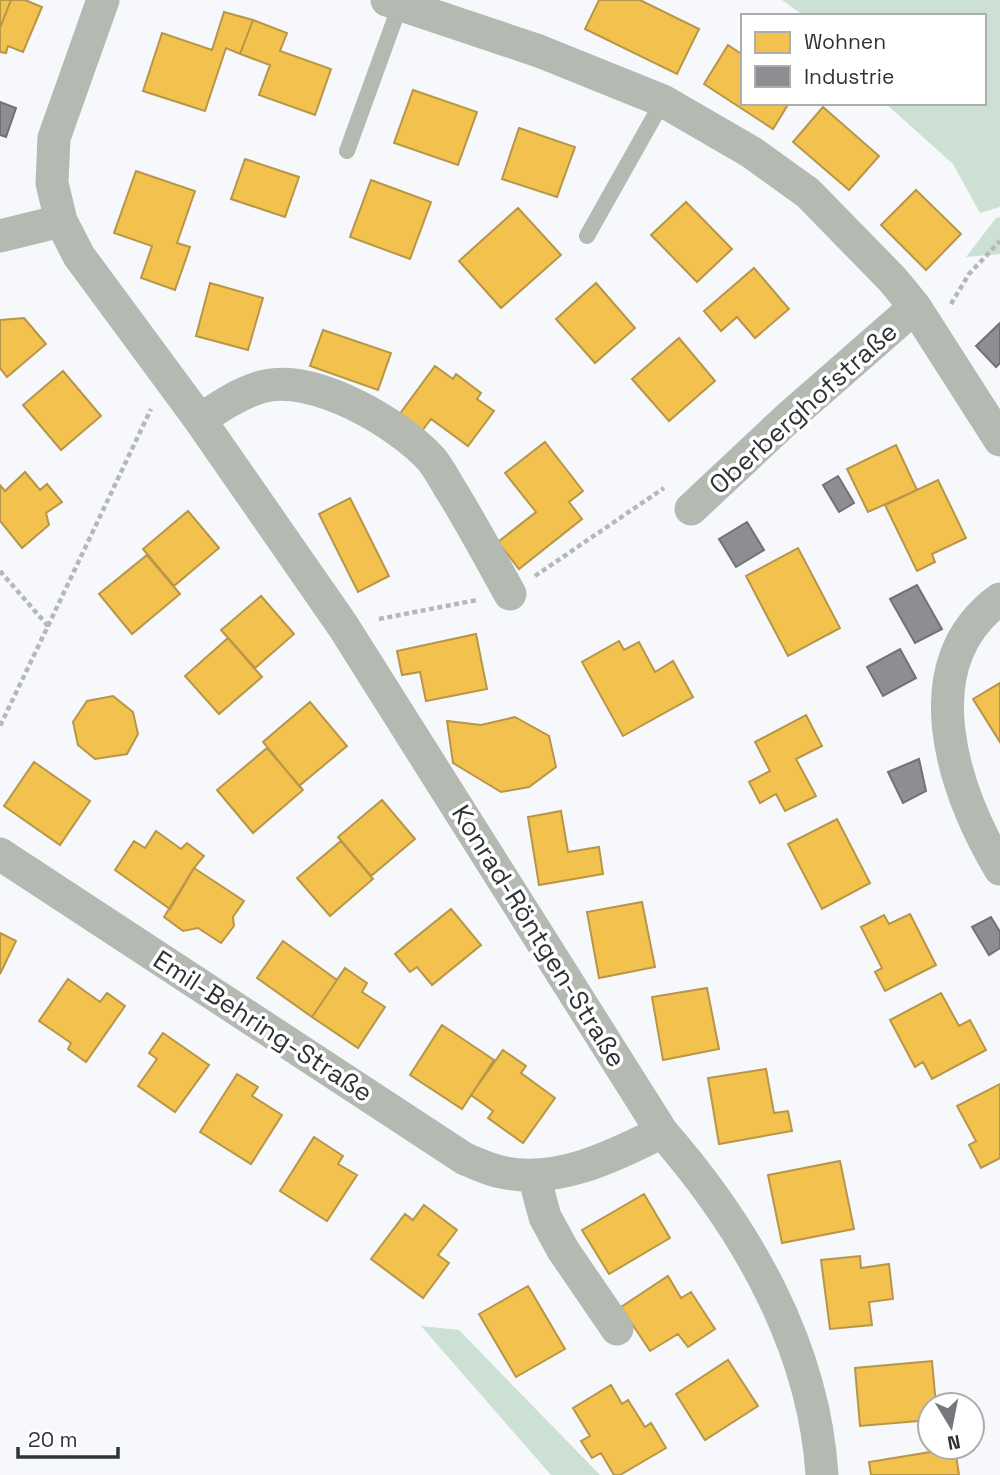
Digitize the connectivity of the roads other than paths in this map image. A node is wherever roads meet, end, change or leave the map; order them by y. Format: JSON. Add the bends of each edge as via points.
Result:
{"nodes":[{"id":1,"x":103,"y":0,"type":"edge"},
{"id":2,"x":394,"y":2,"type":"edge"},
{"id":3,"x":663,"y":101,"type":"junction"},
{"id":4,"x":347,"y":151,"type":"dead end"},
{"id":5,"x":61,"y":221,"type":"junction"},
{"id":6,"x":0,"y":236,"type":"edge"},
{"id":7,"x":587,"y":236,"type":"dead end"},
{"id":8,"x":915,"y":307,"type":"junction"},
{"id":9,"x":200,"y":420,"type":"junction"},
{"id":10,"x":1000,"y":440,"type":"edge"},
{"id":11,"x":691,"y":509,"type":"dead end"},
{"id":12,"x":510,"y":594,"type":"dead end"},
{"id":13,"x":1000,"y":599,"type":"edge"},
{"id":14,"x":0,"y":854,"type":"edge"},
{"id":15,"x":1000,"y":869,"type":"edge"},
{"id":16,"x":662,"y":1132,"type":"junction"},
{"id":17,"x":534,"y":1176,"type":"junction"},
{"id":18,"x":617,"y":1329,"type":"dead end"},
{"id":19,"x":822,"y":1475,"type":"edge"}],
"edges":[{"from":1,"to":5,"type":"street","name":"Konrad-Röntgen-Straße","via":[[54,138],[52,183]]},
{"from":2,"to":3,"type":"street","name":"Oberberghofstraße","via":[[540,51]]},
{"from":2,"to":4,"type":"lane"},
{"from":3,"to":7,"type":"lane"},
{"from":3,"to":8,"type":"street","name":"Oberberghofstraße","via":[[751,152],[808,192]]},
{"from":5,"to":6,"type":"street"},
{"from":5,"to":9,"type":"street","name":"Konrad-Röntgen-Straße","via":[[79,256]]},
{"from":8,"to":10,"type":"street","name":"Oberberghofstraße"},
{"from":8,"to":11,"type":"street","name":"Oberberghofstraße"},
{"from":9,"to":12,"type":"street","via":[[263,386],[321,391],[361,409],[401,432],[432,461]]},
{"from":9,"to":16,"type":"street","name":"Konrad-Röntgen-Straße","via":[[343,626]]},
{"from":13,"to":15,"type":"street","via":[[971,625],[956,652],[948,680],[948,718],[966,800]]},
{"from":14,"to":17,"type":"street","name":"Emil-Behring-Straße","via":[[465,1159],[500,1172]]},
{"from":16,"to":17,"type":"street","name":"Emil-Behring-Straße","via":[[576,1169]]},
{"from":16,"to":19,"type":"street","name":"Konrad-Röntgen-Straße","via":[[730,1219],[776,1301],[814,1411]]},
{"from":17,"to":18,"type":"street","via":[[545,1217]]}]}
